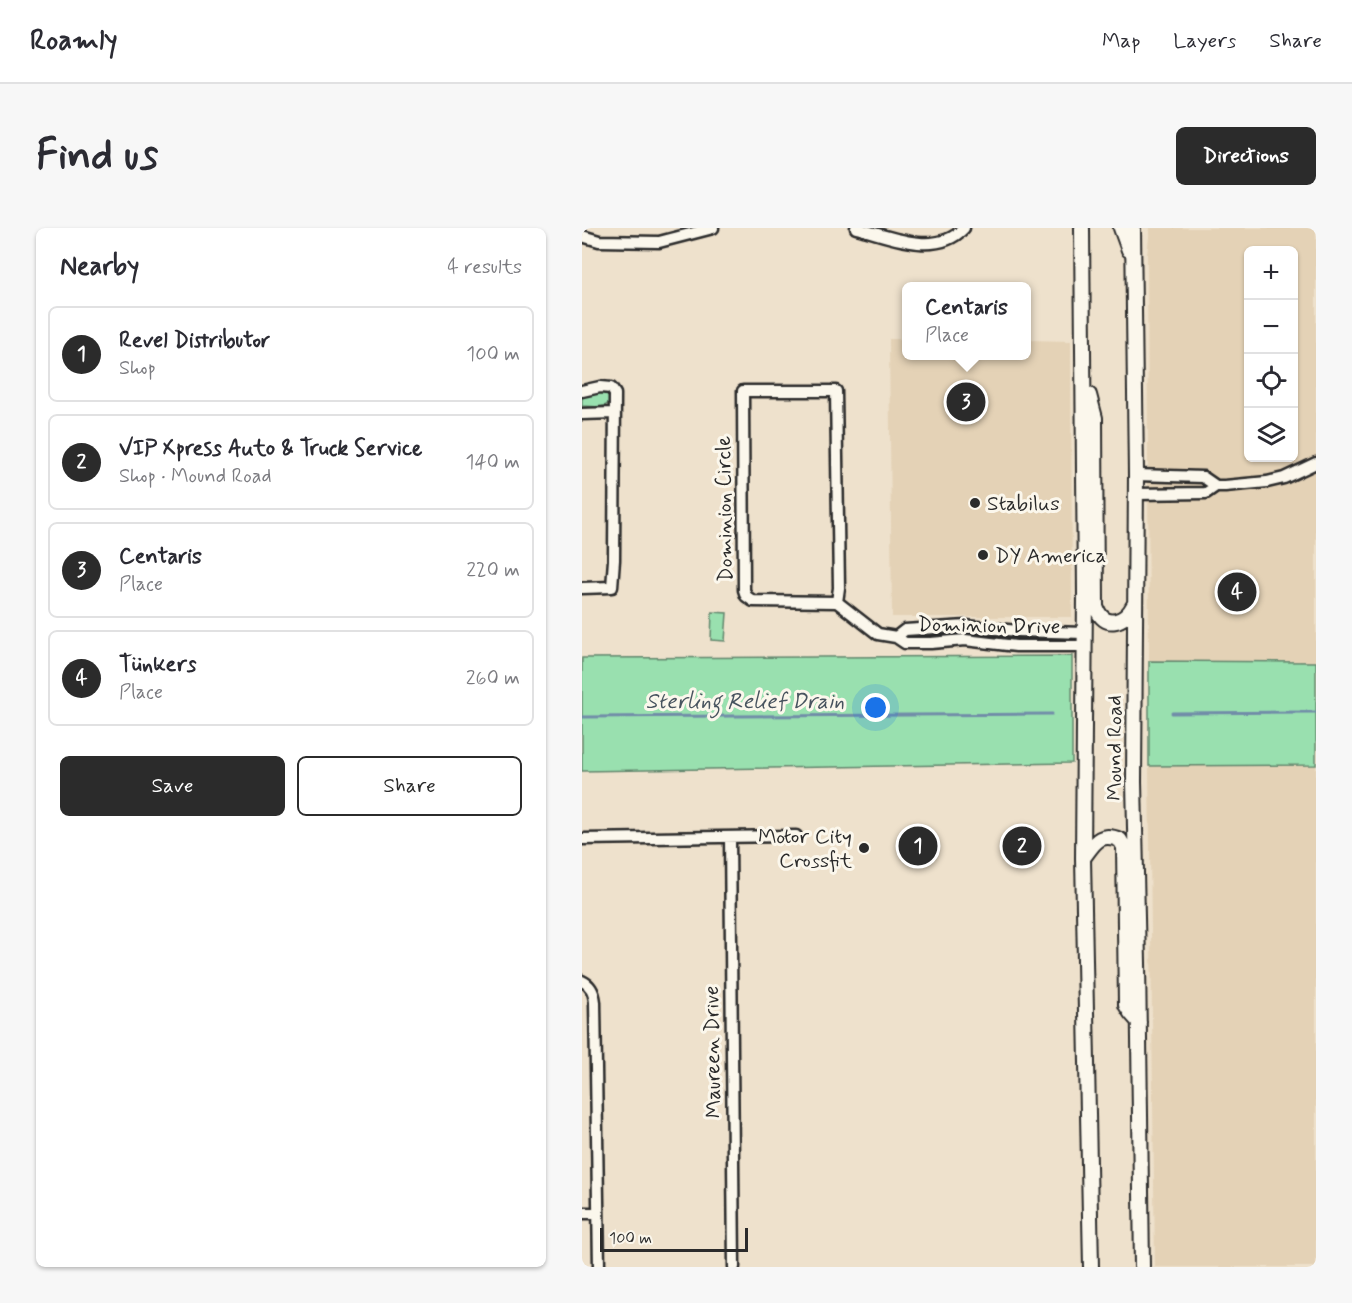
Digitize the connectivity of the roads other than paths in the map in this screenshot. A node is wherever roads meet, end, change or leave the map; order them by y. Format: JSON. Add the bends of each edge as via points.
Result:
{"nodes":[{"id":1,"x":712,"y":228,"type":"edge"},
{"id":2,"x":856,"y":228,"type":"edge"},
{"id":3,"x":964,"y":228,"type":"edge"},
{"id":4,"x":1082,"y":228,"type":"edge"},
{"id":5,"x":1121,"y":228,"type":"edge"},
{"id":6,"x":1133,"y":228,"type":"edge"},
{"id":7,"x":582,"y":236,"type":"edge"},
{"id":8,"x":1133,"y":261,"type":"junction"},
{"id":9,"x":1083,"y":375,"type":"junction"},
{"id":10,"x":582,"y":391,"type":"edge"},
{"id":11,"x":614,"y":413,"type":"junction"},
{"id":12,"x":582,"y":414,"type":"edge"},
{"id":13,"x":1316,"y":463,"type":"edge"},
{"id":14,"x":1136,"y":476,"type":"junction"},
{"id":15,"x":1216,"y":486,"type":"junction"},
{"id":16,"x":1136,"y":494,"type":"junction"},
{"id":17,"x":582,"y":588,"type":"edge"},
{"id":18,"x":837,"y":602,"type":"junction"},
{"id":19,"x":1134,"y":605,"type":"junction"},
{"id":20,"x":1084,"y":639,"type":"junction"},
{"id":21,"x":796,"y":836,"type":"dead end"},
{"id":22,"x":730,"y":837,"type":"junction"},
{"id":23,"x":582,"y":839,"type":"edge"},
{"id":24,"x":1083,"y":858,"type":"junction"},
{"id":25,"x":582,"y":981,"type":"edge"},
{"id":26,"x":1139,"y":1022,"type":"junction"},
{"id":27,"x":582,"y":1213,"type":"edge"},
{"id":28,"x":598,"y":1213,"type":"junction"},
{"id":29,"x":599,"y":1267,"type":"edge"},
{"id":30,"x":734,"y":1267,"type":"edge"},
{"id":31,"x":1091,"y":1267,"type":"edge"},
{"id":32,"x":1142,"y":1267,"type":"edge"}],
"edges":[{"from":1,"to":7,"type":"street","via":[[659,242],[599,241]]},
{"from":2,"to":3,"type":"street","via":[[917,243],[939,242]]},
{"from":4,"to":9,"type":"main road","name":"Mound Road"},
{"from":5,"to":8,"type":"main road"},
{"from":6,"to":8,"type":"main road","name":"Mound Road"},
{"from":8,"to":14,"type":"main road","name":"Mound Road"},
{"from":9,"to":19,"type":"main road","via":[[1095,418],[1096,607],[1101,617],[1114,621],[1128,615]]},
{"from":9,"to":20,"type":"main road","name":"Mound Road"},
{"from":10,"to":11,"type":"street","via":[[611,388],[615,394]]},
{"from":11,"to":12,"type":"street"},
{"from":11,"to":17,"type":"street","via":[[612,587]]},
{"from":13,"to":15,"type":"street","via":[[1275,480]]},
{"from":14,"to":15,"type":"street","via":[[1203,477]]},
{"from":14,"to":16,"type":"main road","name":"Mound Road"},
{"from":15,"to":16,"type":"street","via":[[1206,493]]},
{"from":16,"to":19,"type":"main road","name":"Mound Road"},
{"from":18,"to":18,"type":"street","name":"Dominion Circle","via":[[836,392],[743,391],[746,596],[753,601]]},
{"from":18,"to":20,"type":"street","name":"Dominion Drive","via":[[879,634],[896,637],[905,630],[966,626]]},
{"from":19,"to":26,"type":"main road","name":"Mound Road"},
{"from":20,"to":24,"type":"main road","name":"Mound Road"},
{"from":21,"to":22,"type":"street"},
{"from":22,"to":23,"type":"street"},
{"from":22,"to":30,"type":"street","name":"Maureen Drive"},
{"from":24,"to":26,"type":"main road","via":[[1100,838],[1107,836],[1120,840],[1124,847],[1126,1005]]},
{"from":24,"to":31,"type":"main road","name":"Mound Road"},
{"from":25,"to":28,"type":"street","via":[[592,989],[595,1002]]},
{"from":26,"to":32,"type":"main road","name":"Mound Road"},
{"from":27,"to":28,"type":"street"},
{"from":28,"to":29,"type":"street"}]}
